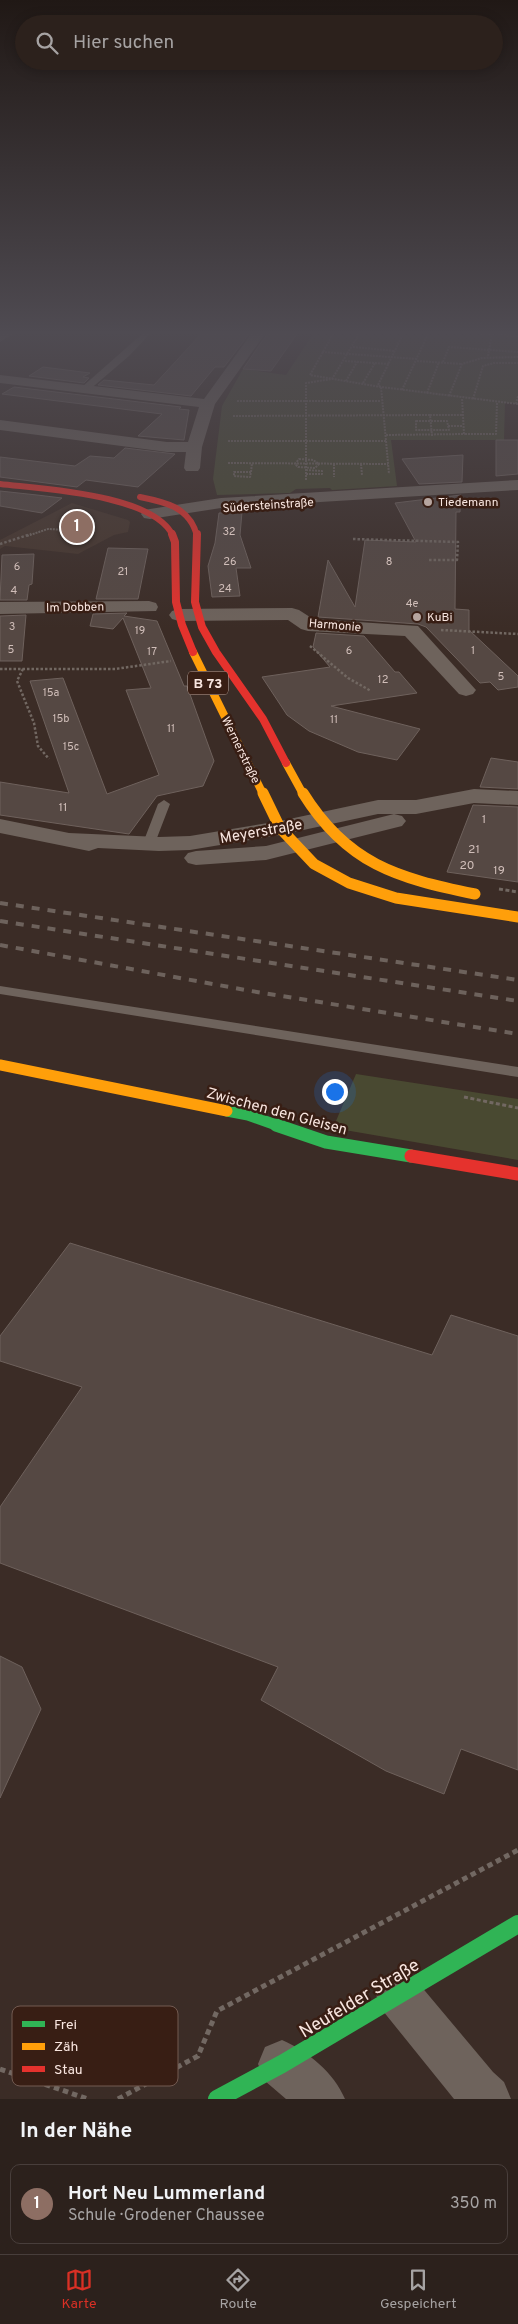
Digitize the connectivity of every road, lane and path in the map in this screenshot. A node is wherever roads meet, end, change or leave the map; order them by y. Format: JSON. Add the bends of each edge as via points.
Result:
{"nodes":[{"id":1,"x":53,"y":432,"type":"edge"},
{"id":2,"x":199,"y":432,"type":"edge"},
{"id":3,"x":305,"y":432,"type":"edge"},
{"id":4,"x":385,"y":432,"type":"edge"},
{"id":5,"x":431,"y":432,"type":"edge"},
{"id":6,"x":496,"y":432,"type":"edge"},
{"id":7,"x":464,"y":434,"type":"joint"},
{"id":8,"x":386,"y":436,"type":"junction"},
{"id":9,"x":432,"y":436,"type":"junction"},
{"id":10,"x":228,"y":441,"type":"dead end"},
{"id":11,"x":305,"y":441,"type":"junction"},
{"id":12,"x":386,"y":441,"type":"junction"},
{"id":13,"x":194,"y":448,"type":"junction"},
{"id":14,"x":306,"y":459,"type":"junction"},
{"id":15,"x":228,"y":463,"type":"dead end"},
{"id":16,"x":252,"y":463,"type":"junction"},
{"id":17,"x":295,"y":464,"type":"junction"},
{"id":18,"x":305,"y":464,"type":"junction"},
{"id":19,"x":319,"y":464,"type":"junction"},
{"id":20,"x":388,"y":464,"type":"junction"},
{"id":21,"x":192,"y":468,"type":"dead end"},
{"id":22,"x":306,"y":469,"type":"junction"},
{"id":23,"x":251,"y":472,"type":"junction"},
{"id":24,"x":306,"y":474,"type":"junction"},
{"id":25,"x":0,"y":475,"type":"edge"},
{"id":26,"x":390,"y":482,"type":"dead end"},
{"id":27,"x":0,"y":484,"type":"edge"},
{"id":28,"x":518,"y":485,"type":"edge"},
{"id":29,"x":306,"y":489,"type":"dead end"},
{"id":30,"x":178,"y":509,"type":"junction"},
{"id":31,"x":150,"y":514,"type":"junction"},
{"id":32,"x":67,"y":533,"type":"dead end"},
{"id":33,"x":353,"y":538,"type":"dead end"},
{"id":34,"x":0,"y":544,"type":"edge"},
{"id":35,"x":428,"y":560,"type":"dead end"},
{"id":36,"x":149,"y":607,"type":"dead end"},
{"id":37,"x":0,"y":608,"type":"edge"},
{"id":38,"x":188,"y":615,"type":"junction"},
{"id":39,"x":308,"y":625,"type":"junction"},
{"id":40,"x":444,"y":630,"type":"dead end"},
{"id":41,"x":518,"y":634,"type":"edge"},
{"id":42,"x":174,"y":661,"type":"dead end"},
{"id":43,"x":0,"y":669,"type":"edge"},
{"id":44,"x":23,"y":669,"type":"junction"},
{"id":45,"x":466,"y":690,"type":"dead end"},
{"id":46,"x":371,"y":691,"type":"dead end"},
{"id":47,"x":49,"y":759,"type":"dead end"},
{"id":48,"x":518,"y":798,"type":"edge"},
{"id":49,"x":164,"y":804,"type":"dead end"},
{"id":50,"x":0,"y":826,"type":"edge"},
{"id":51,"x":280,"y":828,"type":"junction"},
{"id":52,"x":327,"y":828,"type":"junction"},
{"id":53,"x":73,"y":840,"type":"junction"},
{"id":54,"x":149,"y":843,"type":"junction"},
{"id":55,"x":295,"y":847,"type":"junction"},
{"id":56,"x":483,"y":896,"type":"dead end"},
{"id":57,"x":518,"y":917,"type":"edge"},
{"id":58,"x":0,"y":990,"type":"edge"},
{"id":59,"x":0,"y":1065,"type":"edge"},
{"id":60,"x":518,"y":1072,"type":"edge"},
{"id":61,"x":464,"y":1097,"type":"dead end"},
{"id":62,"x":518,"y":1108,"type":"edge"},
{"id":63,"x":518,"y":1174,"type":"edge"},
{"id":64,"x":518,"y":1850,"type":"edge"},
{"id":65,"x":518,"y":1924,"type":"edge"},
{"id":66,"x":399,"y":1994,"type":"junction"},
{"id":67,"x":282,"y":2064,"type":"junction"},
{"id":68,"x":178,"y":2067,"type":"edge"},
{"id":69,"x":0,"y":2069,"type":"edge"},
{"id":70,"x":12,"y":2073,"type":"edge"},
{"id":71,"x":50,"y":2086,"type":"edge"},
{"id":72,"x":142,"y":2086,"type":"edge"},
{"id":73,"x":88,"y":2099,"type":"edge"},
{"id":74,"x":118,"y":2099,"type":"edge"},
{"id":75,"x":217,"y":2099,"type":"edge"},
{"id":76,"x":320,"y":2099,"type":"edge"},
{"id":77,"x":487,"y":2099,"type":"edge"}],
"edges":[{"from":1,"to":13,"type":"street"},
{"from":2,"to":13,"type":"street"},
{"from":3,"to":11,"type":"path"},
{"from":4,"to":8,"type":"path"},
{"from":5,"to":9,"type":"path"},
{"from":6,"to":7,"type":"path"},
{"from":7,"to":9,"type":"path"},
{"from":8,"to":9,"type":"path"},
{"from":8,"to":12,"type":"path"},
{"from":10,"to":11,"type":"path"},
{"from":11,"to":12,"type":"path"},
{"from":11,"to":14,"type":"path"},
{"from":12,"to":20,"type":"path"},
{"from":13,"to":21,"type":"street"},
{"from":14,"to":17,"type":"path","via":[[299,459]]},
{"from":14,"to":18,"type":"path"},
{"from":14,"to":19,"type":"path"},
{"from":15,"to":16,"type":"path"},
{"from":16,"to":17,"type":"path"},
{"from":16,"to":23,"type":"path"},
{"from":17,"to":18,"type":"path"},
{"from":17,"to":22,"type":"path"},
{"from":18,"to":19,"type":"path"},
{"from":18,"to":22,"type":"path"},
{"from":19,"to":20,"type":"path"},
{"from":19,"to":22,"type":"path"},
{"from":20,"to":26,"type":"path"},
{"from":22,"to":24,"type":"path"},
{"from":22,"to":24,"type":"path","via":[[322,471],[322,474]]},
{"from":23,"to":23,"type":"path","via":[[250,477],[234,476],[234,472]]},
{"from":24,"to":29,"type":"path"},
{"from":25,"to":30,"type":"main road","via":[[137,496]]},
{"from":27,"to":31,"type":"main road","number":"B 73","via":[[130,505]]},
{"from":28,"to":30,"type":"street","name":"Südersteinstraße"},
{"from":30,"to":31,"type":"street","name":"Südersteinstraße"},
{"from":30,"to":38,"type":"main road","name":"Wernerstraße","number":"B 73","via":[[192,520],[195,531],[194,595]]},
{"from":31,"to":38,"type":"main road","name":"Wernerstraße","number":"B 73","via":[[164,523],[174,536],[177,610]]},
{"from":32,"to":34,"type":"path","via":[[67,530],[48,529]]},
{"from":33,"to":35,"type":"path","via":[[458,542],[457,560]]},
{"from":36,"to":37,"type":"street","name":"Im Dobben"},
{"from":38,"to":39,"type":"street","name":"Harmonie","via":[[292,614]]},
{"from":38,"to":51,"type":"main road","name":"Wernerstraße","number":"B 73","via":[[194,654]]},
{"from":38,"to":52,"type":"main road","name":"Wernerstraße","number":"B 73","via":[[220,654],[268,726],[294,779]]},
{"from":39,"to":45,"type":"street","name":"Harmonie","via":[[411,630]]},
{"from":39,"to":46,"type":"path","via":[[295,632],[348,678]]},
{"from":40,"to":41,"type":"path"},
{"from":42,"to":44,"type":"path","via":[[115,668]]},
{"from":43,"to":44,"type":"path"},
{"from":44,"to":47,"type":"path","via":[[17,681],[34,723],[38,746]]},
{"from":48,"to":52,"type":"street","via":[[474,796],[416,807],[396,821]]},
{"from":49,"to":54,"type":"lane"},
{"from":50,"to":53,"type":"street","name":"Meyerstraße"},
{"from":51,"to":52,"type":"street","name":"Meyerstraße"},
{"from":51,"to":54,"type":"street","name":"Meyerstraße","via":[[190,843]]},
{"from":51,"to":55,"type":"main road","name":"Wernerstraße","number":"B 73"},
{"from":52,"to":55,"type":"street"},
{"from":52,"to":56,"type":"main road","number":"B 73","via":[[362,859],[393,872]]},
{"from":53,"to":54,"type":"street","name":"Meyerstraße"},
{"from":53,"to":55,"type":"street","name":"Meyerstraße","via":[[138,855],[195,858],[266,853]]},
{"from":55,"to":57,"type":"main road","name":"Meyerstraße","number":"B 73","via":[[326,872],[359,886],[412,901]]},
{"from":58,"to":60,"type":"lane"},
{"from":59,"to":63,"type":"main road","name":"Zwischen den Gleisen","via":[[248,1115],[326,1142]]},
{"from":61,"to":62,"type":"path"},
{"from":64,"to":68,"type":"path","via":[[217,2011],[198,2056]]},
{"from":65,"to":66,"type":"main road","name":"Neufelder Straße"},
{"from":66,"to":67,"type":"main road","name":"Neufelder Straße"},
{"from":66,"to":77,"type":"street"},
{"from":67,"to":75,"type":"main road","name":"Neufelder Straße"},
{"from":67,"to":76,"type":"street"},
{"from":69,"to":70,"type":"path"},
{"from":71,"to":73,"type":"path"},
{"from":72,"to":74,"type":"path"}]}
